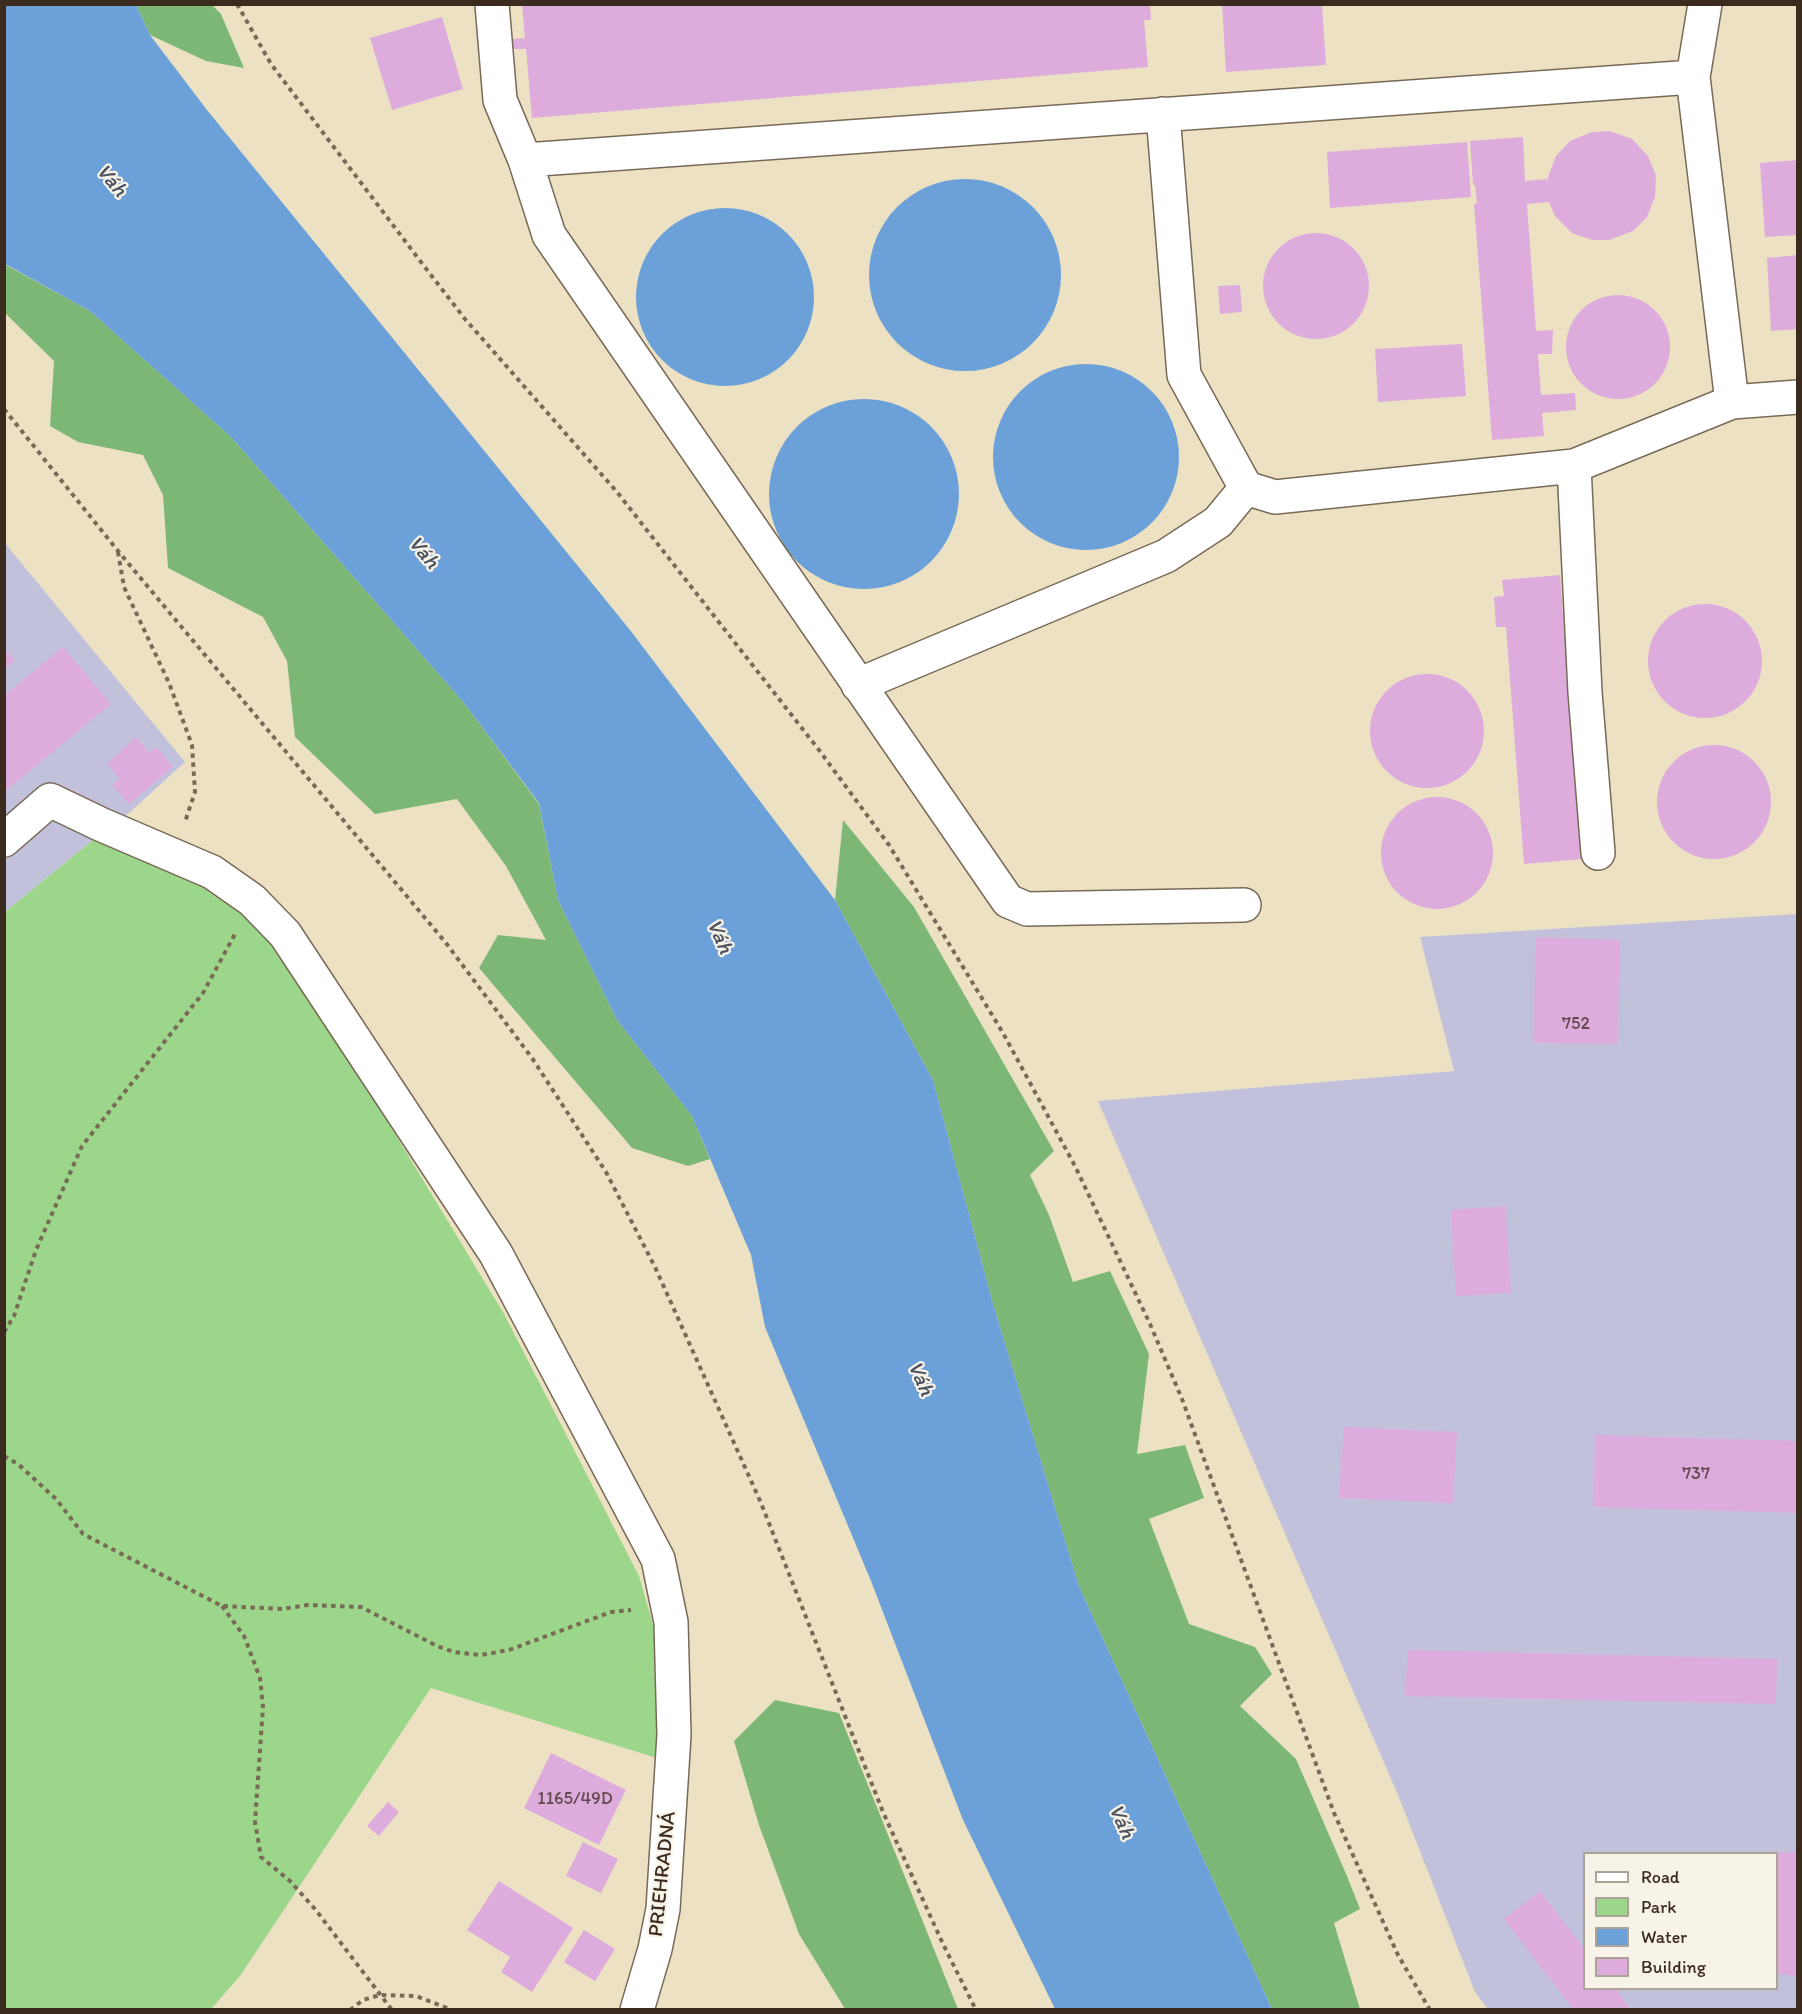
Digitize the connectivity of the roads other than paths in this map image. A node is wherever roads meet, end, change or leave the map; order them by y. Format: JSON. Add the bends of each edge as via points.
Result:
{"nodes":[{"id":1,"x":492,"y":4,"type":"edge"},
{"id":2,"x":1705,"y":4,"type":"edge"},
{"id":3,"x":1693,"y":77,"type":"junction"},
{"id":4,"x":1163,"y":114,"type":"junction"},
{"id":5,"x":525,"y":160,"type":"junction"},
{"id":6,"x":1797,"y":397,"type":"edge"},
{"id":7,"x":1732,"y":402,"type":"junction"},
{"id":8,"x":1574,"y":466,"type":"junction"},
{"id":9,"x":1246,"y":488,"type":"junction"},
{"id":10,"x":858,"y":685,"type":"junction"},
{"id":11,"x":4,"y":840,"type":"edge"},
{"id":12,"x":1598,"y":853,"type":"dead end"},
{"id":13,"x":1244,"y":905,"type":"dead end"},
{"id":14,"x":637,"y":2010,"type":"edge"}],
"edges":[{"from":1,"to":5,"type":"street","via":[[500,100]]},
{"from":2,"to":3,"type":"street"},
{"from":3,"to":4,"type":"street"},
{"from":3,"to":7,"type":"street"},
{"from":4,"to":5,"type":"street"},
{"from":4,"to":9,"type":"street","via":[[1184,375]]},
{"from":5,"to":10,"type":"street","via":[[549,235]]},
{"from":6,"to":7,"type":"street"},
{"from":7,"to":8,"type":"street"},
{"from":8,"to":9,"type":"street","via":[[1275,497]]},
{"from":8,"to":12,"type":"street","via":[[1585,692]]},
{"from":9,"to":10,"type":"street","via":[[1218,522],[1166,556]]},
{"from":10,"to":13,"type":"street","via":[[1008,901],[1028,909]]},
{"from":11,"to":14,"type":"street","name":"PRIEHRADNÁ","via":[[50,800],[212,872],[259,907],[285,934],[496,1254],[658,1559],[670,1622],[674,1735],[663,1909]]}]}
